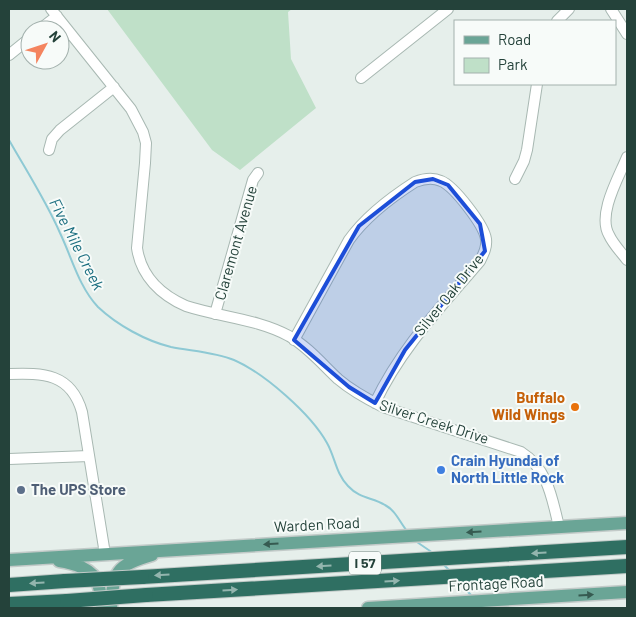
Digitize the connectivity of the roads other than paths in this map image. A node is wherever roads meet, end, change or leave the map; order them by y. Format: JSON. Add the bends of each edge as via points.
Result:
{"nodes":[{"id":1,"x":448,"y":9,"type":"edge"},
{"id":2,"x":570,"y":9,"type":"edge"},
{"id":3,"x":611,"y":9,"type":"edge"},
{"id":4,"x":54,"y":12,"type":"edge"},
{"id":5,"x":559,"y":20,"type":"edge"},
{"id":6,"x":627,"y":34,"type":"edge"},
{"id":7,"x":20,"y":46,"type":"edge"},
{"id":8,"x":9,"y":55,"type":"edge"},
{"id":9,"x":361,"y":78,"type":"dead end"},
{"id":10,"x":537,"y":85,"type":"edge"},
{"id":11,"x":114,"y":87,"type":"junction"},
{"id":12,"x":49,"y":150,"type":"dead end"},
{"id":13,"x":627,"y":157,"type":"edge"},
{"id":14,"x":258,"y":173,"type":"dead end"},
{"id":15,"x":515,"y":179,"type":"dead end"},
{"id":16,"x":627,"y":260,"type":"edge"},
{"id":17,"x":215,"y":314,"type":"junction"},
{"id":18,"x":294,"y":340,"type":"junction"},
{"id":19,"x":9,"y":374,"type":"edge"},
{"id":20,"x":375,"y":403,"type":"junction"},
{"id":21,"x":89,"y":456,"type":"junction"},
{"id":22,"x":9,"y":459,"type":"edge"},
{"id":23,"x":627,"y":523,"type":"edge"},
{"id":24,"x":559,"y":527,"type":"junction"},
{"id":25,"x":627,"y":547,"type":"edge"},
{"id":26,"x":169,"y":550,"type":"junction"},
{"id":27,"x":105,"y":554,"type":"junction"},
{"id":28,"x":42,"y":558,"type":"junction"},
{"id":29,"x":9,"y":560,"type":"edge"},
{"id":30,"x":627,"y":566,"type":"edge"},
{"id":31,"x":9,"y":585,"type":"edge"},
{"id":32,"x":627,"y":592,"type":"edge"},
{"id":33,"x":9,"y":604,"type":"edge"},
{"id":34,"x":102,"y":608,"type":"edge"},
{"id":35,"x":111,"y":608,"type":"edge"},
{"id":36,"x":368,"y":608,"type":"edge"}],
"edges":[{"from":1,"to":9,"type":"street"},
{"from":2,"to":5,"type":"street"},
{"from":3,"to":6,"type":"street"},
{"from":4,"to":11,"type":"street","name":"Silver Creek Drive"},
{"from":7,"to":8,"type":"street"},
{"from":10,"to":15,"type":"street","via":[[527,150]]},
{"from":11,"to":12,"type":"street","via":[[60,130],[52,139]]},
{"from":11,"to":17,"type":"street","name":"Silver Creek Drive","via":[[135,114],[146,143],[137,239],[140,264],[150,280],[167,296],[186,306]]},
{"from":13,"to":16,"type":"street","via":[[605,220],[609,236]]},
{"from":14,"to":17,"type":"street","name":"Claremont Avenue","via":[[253,180]]},
{"from":17,"to":18,"type":"street","name":"Silver Creek Drive","via":[[269,328]]},
{"from":18,"to":20,"type":"street","name":"Silver Creek Drive","via":[[349,387]]},
{"from":18,"to":20,"type":"street","name":"Silver Oak Drive","via":[[349,240],[364,222],[415,182],[433,179],[448,185],[480,224],[486,240],[485,251],[405,350]]},
{"from":19,"to":21,"type":"street","via":[[46,374],[70,388],[82,412]]},
{"from":20,"to":24,"type":"street","name":"Silver Creek Drive","via":[[513,448],[528,456],[546,478]]},
{"from":21,"to":22,"type":"street"},
{"from":21,"to":27,"type":"street"},
{"from":23,"to":24,"type":"main road","name":"Warden Road"},
{"from":24,"to":26,"type":"main road","name":"Warden Road","one_way":true},
{"from":25,"to":31,"type":"highway","number":"I 57","one_way":true,"bridge":true},
{"from":26,"to":27,"type":"main road","name":"Warden Road"},
{"from":26,"to":35,"type":"main road","via":[[142,558],[119,571],[113,581]]},
{"from":27,"to":28,"type":"main road","name":"Warden Road"},
{"from":28,"to":29,"type":"main road","name":"Warden Road"},
{"from":28,"to":34,"type":"main road","via":[[67,562],[92,575],[98,583]]},
{"from":33,"to":30,"type":"highway","number":"I 57","one_way":true,"bridge":true},
{"from":36,"to":32,"type":"main road","name":"Frontage Road","one_way":true}]}
